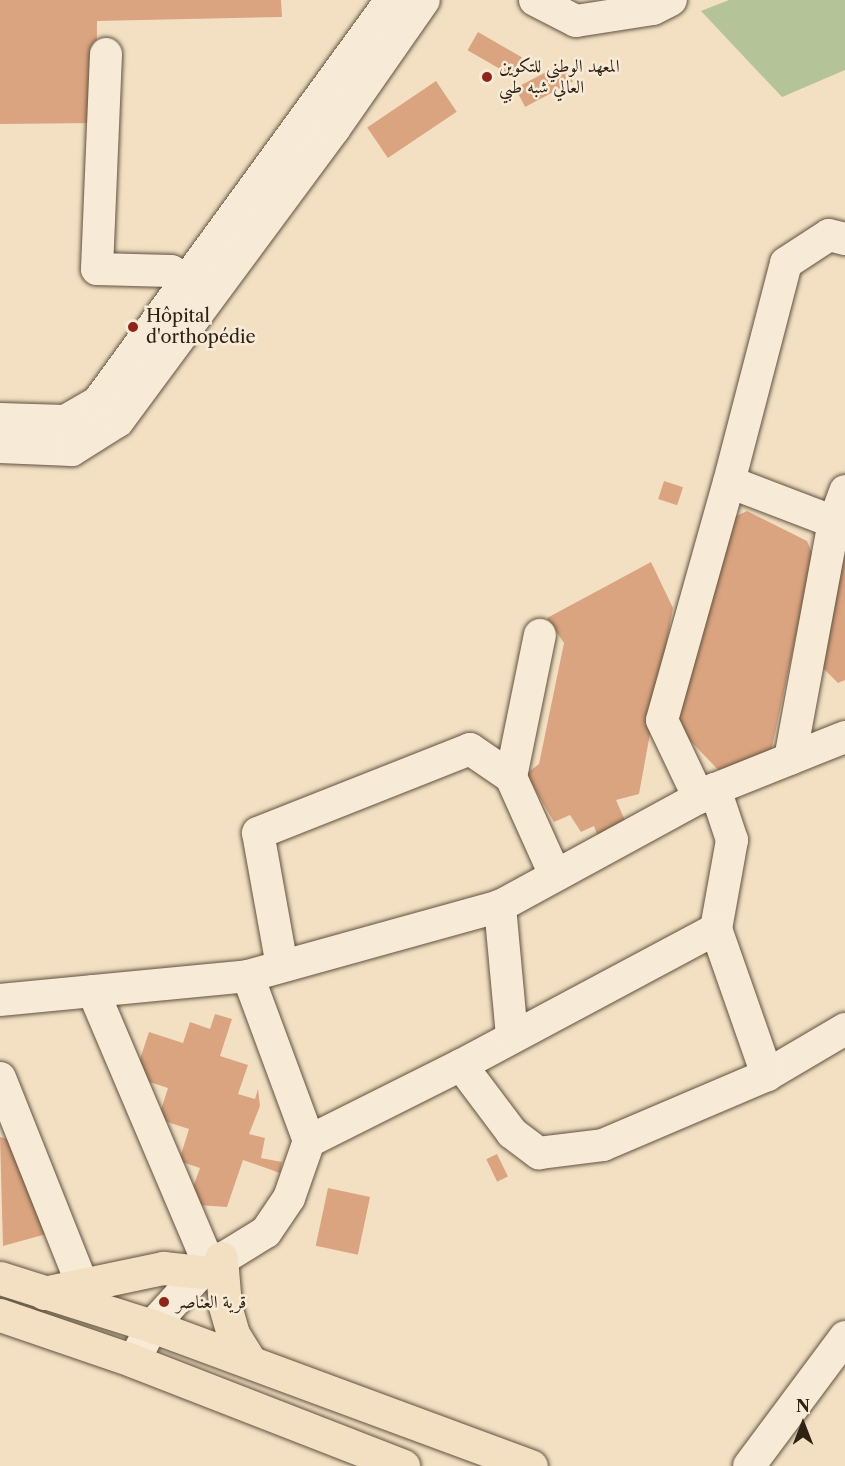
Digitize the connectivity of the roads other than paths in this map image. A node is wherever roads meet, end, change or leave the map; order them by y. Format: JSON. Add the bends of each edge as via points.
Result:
{"nodes":[{"id":1,"x":391,"y":0,"type":"edge"},
{"id":2,"x":424,"y":0,"type":"edge"},
{"id":3,"x":535,"y":0,"type":"edge"},
{"id":4,"x":671,"y":0,"type":"edge"},
{"id":5,"x":106,"y":54,"type":"dead end"},
{"id":6,"x":845,"y":239,"type":"edge"},
{"id":7,"x":201,"y":286,"type":"junction"},
{"id":8,"x":0,"y":419,"type":"edge"},
{"id":9,"x":0,"y":447,"type":"edge"},
{"id":10,"x":729,"y":482,"type":"junction"},
{"id":11,"x":845,"y":491,"type":"edge"},
{"id":12,"x":834,"y":522,"type":"junction"},
{"id":13,"x":540,"y":634,"type":"dead end"},
{"id":14,"x":845,"y":737,"type":"edge"},
{"id":15,"x":790,"y":759,"type":"junction"},
{"id":16,"x":511,"y":777,"type":"junction"},
{"id":17,"x":707,"y":794,"type":"junction"},
{"id":18,"x":555,"y":875,"type":"junction"},
{"id":19,"x":500,"y":906,"type":"junction"},
{"id":20,"x":716,"y":929,"type":"junction"},
{"id":21,"x":282,"y":966,"type":"junction"},
{"id":22,"x":248,"y":976,"type":"junction"},
{"id":23,"x":93,"y":991,"type":"junction"},
{"id":24,"x":0,"y":1000,"type":"edge"},
{"id":25,"x":845,"y":1029,"type":"edge"},
{"id":26,"x":512,"y":1036,"type":"junction"},
{"id":27,"x":461,"y":1065,"type":"junction"},
{"id":28,"x":767,"y":1075,"type":"junction"},
{"id":29,"x":0,"y":1078,"type":"edge"},
{"id":30,"x":10,"y":1120,"type":"edge"},
{"id":31,"x":309,"y":1141,"type":"junction"},
{"id":32,"x":211,"y":1265,"type":"junction"},
{"id":33,"x":0,"y":1278,"type":"edge"},
{"id":34,"x":82,"y":1284,"type":"junction"},
{"id":35,"x":41,"y":1294,"type":"junction"},
{"id":36,"x":0,"y":1315,"type":"edge"},
{"id":37,"x":152,"y":1326,"type":"junction"},
{"id":38,"x":845,"y":1337,"type":"edge"},
{"id":39,"x":134,"y":1361,"type":"junction"},
{"id":40,"x":250,"y":1361,"type":"junction"},
{"id":41,"x":403,"y":1466,"type":"edge"},
{"id":42,"x":531,"y":1466,"type":"edge"},
{"id":43,"x":749,"y":1466,"type":"edge"}],
"edges":[{"from":1,"to":7,"type":"street"},
{"from":2,"to":7,"type":"street"},
{"from":3,"to":4,"type":"street","via":[[576,21],[653,9]]},
{"from":5,"to":7,"type":"street","via":[[97,268],[171,271]]},
{"from":6,"to":10,"type":"street","via":[[829,235],[786,263]]},
{"from":7,"to":8,"type":"street","via":[[98,402],[65,421]]},
{"from":7,"to":9,"type":"street","via":[[118,421],[72,450]]},
{"from":10,"to":12,"type":"street"},
{"from":10,"to":17,"type":"street","via":[[662,720]]},
{"from":11,"to":12,"type":"street"},
{"from":12,"to":15,"type":"street"},
{"from":13,"to":16,"type":"street"},
{"from":14,"to":15,"type":"street"},
{"from":15,"to":17,"type":"street"},
{"from":16,"to":18,"type":"street"},
{"from":16,"to":21,"type":"street","via":[[470,749],[258,833]]},
{"from":17,"to":18,"type":"street"},
{"from":17,"to":20,"type":"street","via":[[732,840]]},
{"from":18,"to":19,"type":"street"},
{"from":19,"to":21,"type":"street"},
{"from":19,"to":26,"type":"street"},
{"from":20,"to":26,"type":"street"},
{"from":20,"to":28,"type":"street"},
{"from":21,"to":22,"type":"street"},
{"from":22,"to":23,"type":"street"},
{"from":22,"to":31,"type":"street"},
{"from":23,"to":24,"type":"street"},
{"from":23,"to":32,"type":"street"},
{"from":25,"to":28,"type":"street"},
{"from":26,"to":27,"type":"street"},
{"from":27,"to":28,"type":"street","via":[[512,1133],[538,1153],[603,1145]]},
{"from":27,"to":31,"type":"street"},
{"from":29,"to":30,"type":"street"},
{"from":30,"to":34,"type":"street"},
{"from":31,"to":32,"type":"street","via":[[289,1198],[266,1232]]},
{"from":32,"to":34,"type":"main road","via":[[163,1268]]},
{"from":32,"to":37,"type":"street"},
{"from":32,"to":40,"type":"main road","via":[[233,1334]]},
{"from":33,"to":35,"type":"main road"},
{"from":34,"to":35,"type":"main road"},
{"from":35,"to":37,"type":"main road"},
{"from":36,"to":39,"type":"main road"},
{"from":37,"to":39,"type":"street"},
{"from":37,"to":40,"type":"main road"},
{"from":38,"to":43,"type":"street"},
{"from":39,"to":41,"type":"main road"},
{"from":40,"to":42,"type":"main road"}]}
